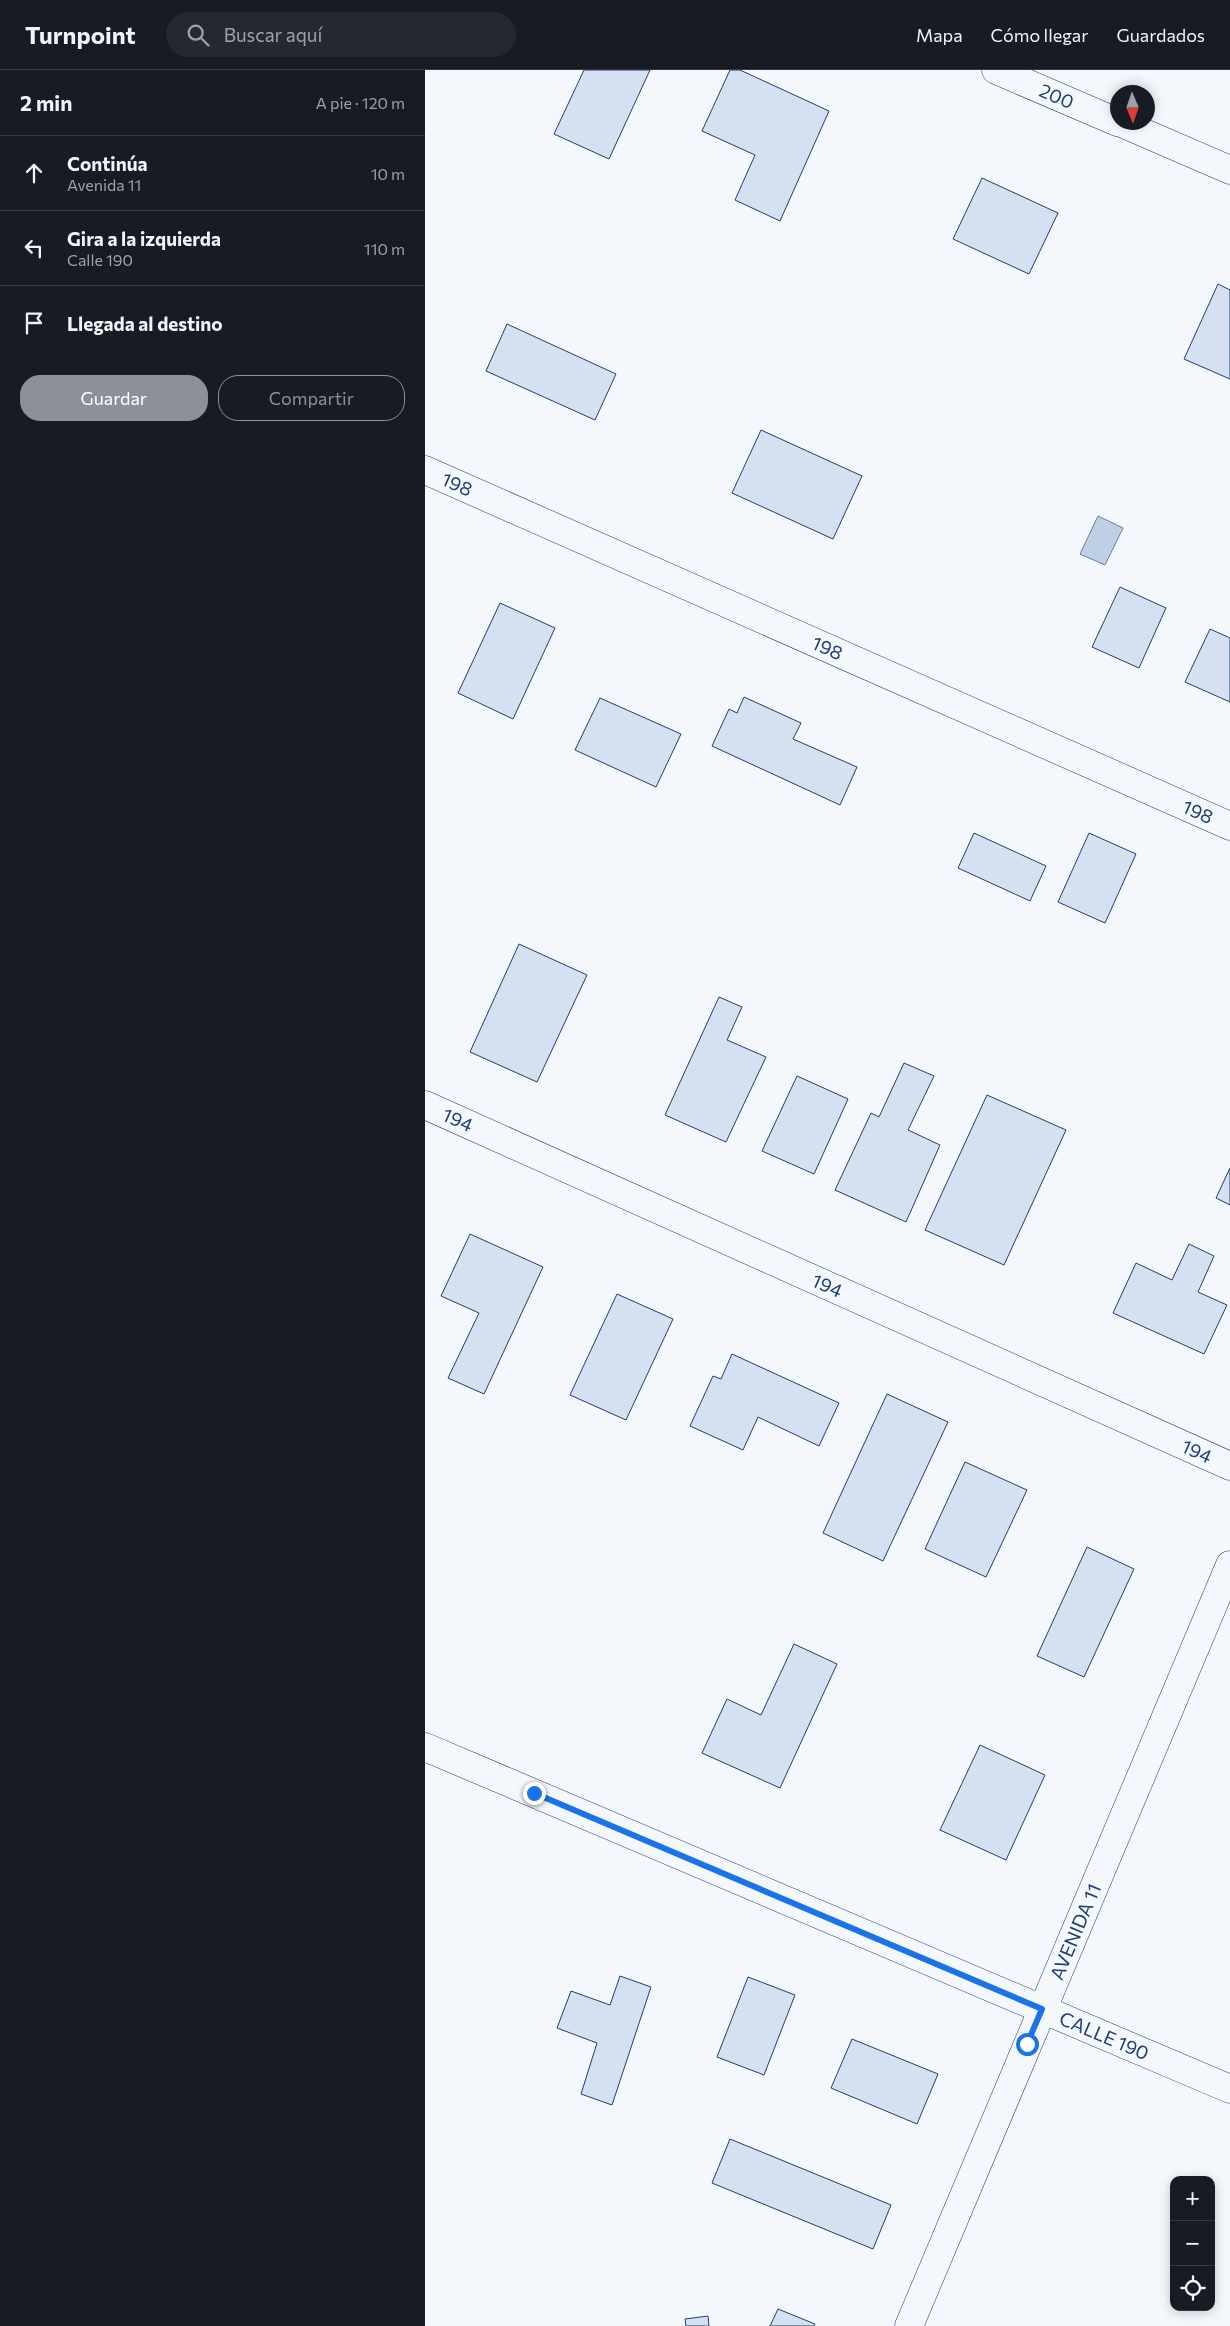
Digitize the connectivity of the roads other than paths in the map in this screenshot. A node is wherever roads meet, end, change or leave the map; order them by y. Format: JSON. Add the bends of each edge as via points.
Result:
{"nodes":[{"id":1,"x":996,"y":70,"type":"edge"},
{"id":2,"x":1110,"y":119,"type":"edge"},
{"id":3,"x":1137,"y":130,"type":"edge"},
{"id":4,"x":1230,"y":170,"type":"edge"},
{"id":5,"x":425,"y":470,"type":"edge"},
{"id":6,"x":1230,"y":826,"type":"edge"},
{"id":7,"x":425,"y":1105,"type":"edge"},
{"id":8,"x":1230,"y":1466,"type":"edge"},
{"id":9,"x":1230,"y":1565,"type":"edge"},
{"id":10,"x":425,"y":1747,"type":"edge"},
{"id":11,"x":1042,"y":2009,"type":"junction"},
{"id":12,"x":1230,"y":2088,"type":"edge"},
{"id":13,"x":909,"y":2326,"type":"edge"}],
"edges":[{"from":1,"to":2,"type":"street","name":"200"},
{"from":3,"to":4,"type":"street","name":"200"},
{"from":5,"to":6,"type":"street","name":"198"},
{"from":7,"to":8,"type":"street","name":"194"},
{"from":9,"to":11,"type":"street","name":"AVENIDA 11"},
{"from":10,"to":11,"type":"street","name":"CALLE 190"},
{"from":11,"to":12,"type":"street","name":"CALLE 190"},
{"from":11,"to":13,"type":"street","name":"AVENIDA 11"}]}
